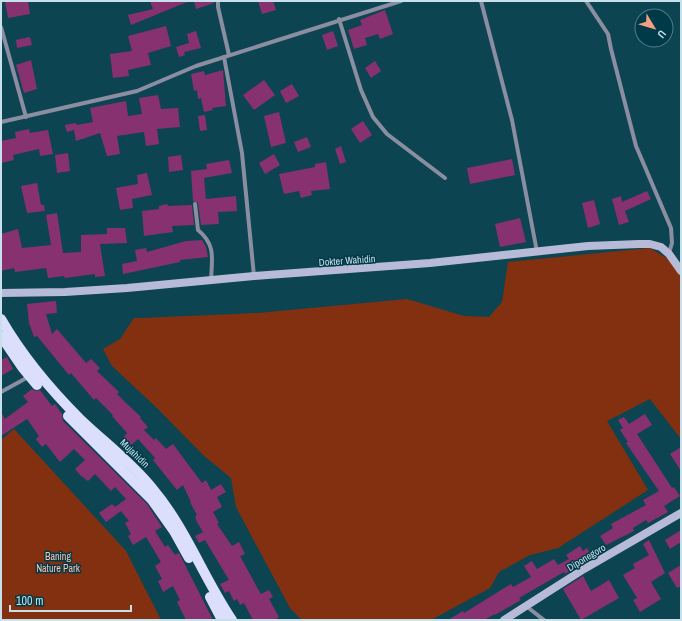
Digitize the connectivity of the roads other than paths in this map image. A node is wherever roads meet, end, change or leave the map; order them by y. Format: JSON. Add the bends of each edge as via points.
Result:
{"nodes":[{"id":1,"x":218,"y":1,"type":"edge"},
{"id":2,"x":401,"y":1,"type":"edge"},
{"id":3,"x":481,"y":1,"type":"edge"},
{"id":4,"x":586,"y":1,"type":"edge"},
{"id":5,"x":339,"y":19,"type":"junction"},
{"id":6,"x":1,"y":27,"type":"edge"},
{"id":7,"x":229,"y":55,"type":"junction"},
{"id":8,"x":224,"y":56,"type":"junction"},
{"id":9,"x":26,"y":117,"type":"junction"},
{"id":10,"x":1,"y":122,"type":"edge"},
{"id":11,"x":445,"y":178,"type":"dead end"},
{"id":12,"x":195,"y":204,"type":"dead end"},
{"id":13,"x":537,"y":252,"type":"junction"},
{"id":14,"x":669,"y":254,"type":"junction"},
{"id":15,"x":681,"y":271,"type":"edge"},
{"id":16,"x":254,"y":276,"type":"junction"},
{"id":17,"x":211,"y":280,"type":"junction"},
{"id":18,"x":1,"y":293,"type":"edge"},
{"id":19,"x":1,"y":319,"type":"edge"},
{"id":20,"x":1,"y":336,"type":"edge"},
{"id":21,"x":30,"y":376,"type":"junction"},
{"id":22,"x":1,"y":392,"type":"edge"},
{"id":23,"x":681,"y":514,"type":"edge"},
{"id":24,"x":526,"y":606,"type":"junction"},
{"id":25,"x":222,"y":620,"type":"edge"},
{"id":26,"x":232,"y":620,"type":"edge"},
{"id":27,"x":504,"y":620,"type":"edge"},
{"id":28,"x":544,"y":620,"type":"edge"}],
"edges":[{"from":1,"to":7,"type":"street"},
{"from":2,"to":5,"type":"street"},
{"from":3,"to":13,"type":"street","via":[[512,120]]},
{"from":4,"to":14,"type":"street","via":[[608,34],[636,146],[671,228],[672,242]]},
{"from":5,"to":7,"type":"street"},
{"from":5,"to":11,"type":"street","via":[[361,90],[373,117],[387,134]]},
{"from":6,"to":9,"type":"street"},
{"from":7,"to":8,"type":"street"},
{"from":8,"to":9,"type":"street","via":[[137,91]]},
{"from":8,"to":16,"type":"street","via":[[242,153]]},
{"from":9,"to":10,"type":"street"},
{"from":12,"to":17,"type":"street","via":[[198,230],[207,237],[212,251]]},
{"from":13,"to":14,"type":"street","name":"Dokter Wahidin","via":[[588,246],[650,244],[661,247]]},
{"from":13,"to":16,"type":"street","name":"Dokter Wahidin","via":[[352,270]]},
{"from":14,"to":15,"type":"street","name":"Dokter Wahidin"},
{"from":16,"to":17,"type":"street","name":"Dokter Wahidin"},
{"from":17,"to":18,"type":"street","name":"Dokter Wahidin","via":[[100,290]]},
{"from":19,"to":26,"type":"main road","name":"Mujahidin","via":[[16,345],[43,381],[139,473],[161,498],[180,526]]},
{"from":20,"to":21,"type":"main road","name":"Mujahidin"},
{"from":21,"to":22,"type":"street"},
{"from":21,"to":25,"type":"main road","name":"Mujahidin","via":[[152,500],[174,531]]},
{"from":23,"to":24,"type":"street","name":"Diponegoro"},
{"from":24,"to":27,"type":"street","name":"Diponegoro"},
{"from":24,"to":28,"type":"street"}]}
